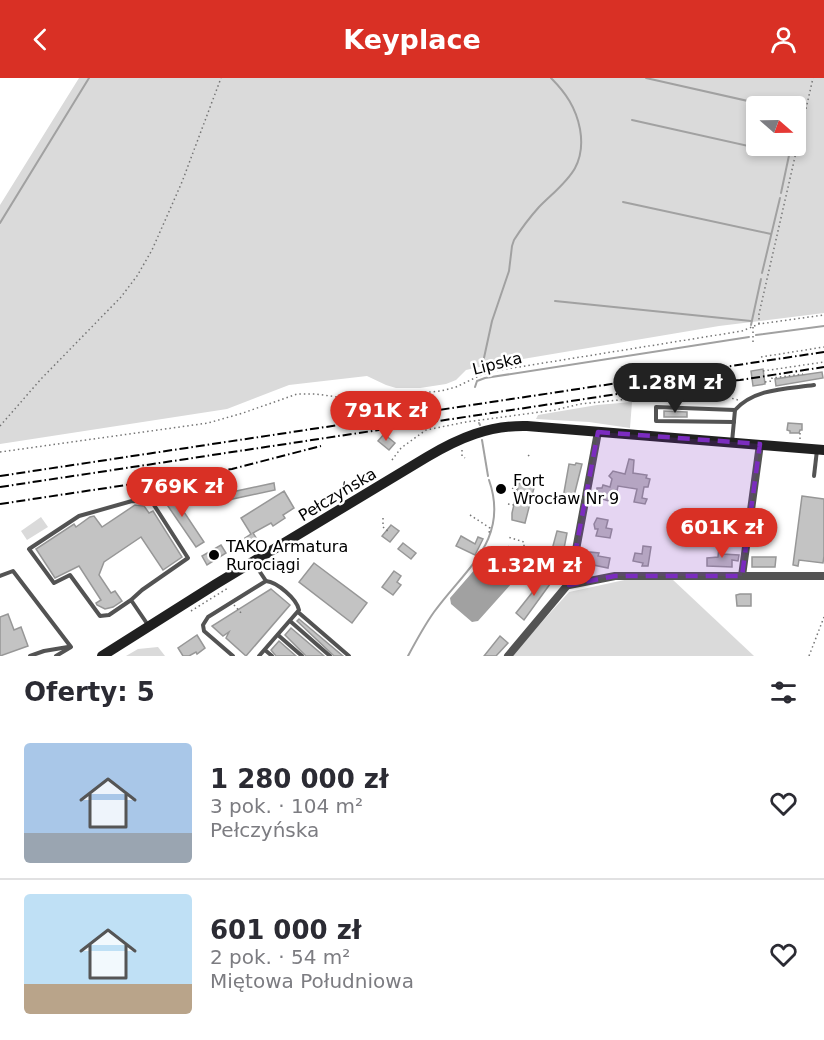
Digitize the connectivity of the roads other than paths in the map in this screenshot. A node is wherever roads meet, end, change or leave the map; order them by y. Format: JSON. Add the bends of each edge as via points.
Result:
{"nodes":[{"id":1,"x":814,"y":385,"type":"dead end"},
{"id":2,"x":735,"y":410,"type":"junction"},
{"id":3,"x":734,"y":422,"type":"junction"},
{"id":4,"x":598,"y":432,"type":"junction"},
{"id":5,"x":732,"y":442,"type":"junction"},
{"id":6,"x":760,"y":444,"type":"junction"},
{"id":7,"x":820,"y":449,"type":"edge"},
{"id":8,"x":814,"y":476,"type":"dead end"},
{"id":9,"x":254,"y":563,"type":"junction"},
{"id":10,"x":0,"y":576,"type":"edge"},
{"id":11,"x":742,"y":576,"type":"junction"},
{"id":12,"x":824,"y":576,"type":"edge"},
{"id":13,"x":266,"y":581,"type":"junction"},
{"id":14,"x":569,"y":585,"type":"junction"},
{"id":15,"x":131,"y":600,"type":"junction"},
{"id":16,"x":298,"y":612,"type":"junction"},
{"id":17,"x":290,"y":621,"type":"junction"},
{"id":18,"x":149,"y":627,"type":"junction"},
{"id":19,"x":278,"y":635,"type":"junction"},
{"id":20,"x":71,"y":647,"type":"junction"},
{"id":21,"x":265,"y":650,"type":"junction"},
{"id":22,"x":30,"y":656,"type":"edge"},
{"id":23,"x":56,"y":656,"type":"edge"},
{"id":24,"x":102,"y":656,"type":"edge"},
{"id":25,"x":233,"y":656,"type":"edge"},
{"id":26,"x":260,"y":656,"type":"edge"},
{"id":27,"x":272,"y":656,"type":"edge"},
{"id":28,"x":302,"y":656,"type":"edge"},
{"id":29,"x":330,"y":656,"type":"edge"},
{"id":30,"x":349,"y":656,"type":"edge"},
{"id":31,"x":508,"y":656,"type":"edge"}],
"edges":[{"from":1,"to":2,"type":"lane","via":[[756,394]]},
{"from":2,"to":3,"type":"lane"},
{"from":2,"to":3,"type":"lane","via":[[656,407],[656,421]]},
{"from":3,"to":5,"type":"lane"},
{"from":4,"to":5,"type":"main road","name":"Pełczyńska"},
{"from":4,"to":9,"type":"main road","name":"Pełczyńska","via":[[519,426],[472,434]]},
{"from":4,"to":14,"type":"street"},
{"from":5,"to":6,"type":"main road","name":"Pełczyńska"},
{"from":6,"to":7,"type":"main road","name":"Pełczyńska"},
{"from":6,"to":11,"type":"street"},
{"from":7,"to":8,"type":"lane"},
{"from":9,"to":13,"type":"lane"},
{"from":9,"to":18,"type":"main road","name":"Pełczyńska"},
{"from":10,"to":20,"type":"lane","via":[[13,571]]},
{"from":11,"to":12,"type":"street"},
{"from":11,"to":14,"type":"street","via":[[615,576]]},
{"from":13,"to":16,"type":"lane","via":[[297,603]]},
{"from":13,"to":25,"type":"lane","via":[[205,619],[204,631]]},
{"from":14,"to":31,"type":"street"},
{"from":15,"to":15,"type":"lane","via":[[188,558],[152,502],[132,501],[79,516],[29,549],[54,583],[70,575],[100,616],[109,615]]},
{"from":15,"to":18,"type":"lane"},
{"from":16,"to":17,"type":"lane"},
{"from":16,"to":30,"type":"lane"},
{"from":17,"to":19,"type":"lane"},
{"from":17,"to":29,"type":"lane"},
{"from":18,"to":24,"type":"main road","name":"Pełczyńska"},
{"from":19,"to":21,"type":"lane"},
{"from":19,"to":28,"type":"lane"},
{"from":20,"to":22,"type":"lane"},
{"from":20,"to":23,"type":"lane"},
{"from":21,"to":26,"type":"lane"},
{"from":21,"to":27,"type":"lane"}]}
